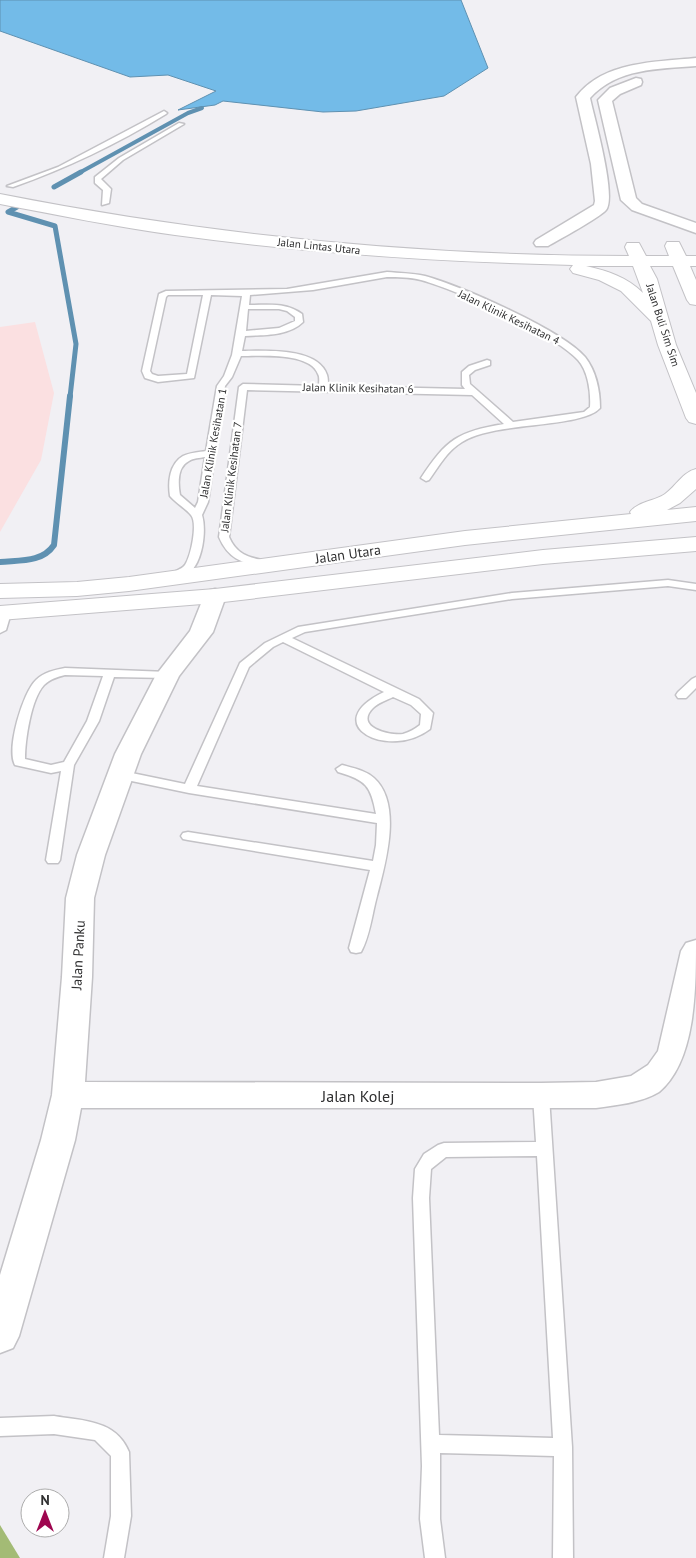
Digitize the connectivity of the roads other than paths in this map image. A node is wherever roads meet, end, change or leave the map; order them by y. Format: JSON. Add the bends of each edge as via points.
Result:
{"nodes":[{"id":1,"x":696,"y":62,"type":"edge"},
{"id":2,"x":696,"y":71,"type":"edge"},
{"id":3,"x":164,"y":113,"type":"dead end"},
{"id":4,"x":181,"y":124,"type":"dead end"},
{"id":5,"x":5,"y":192,"type":"edge"},
{"id":6,"x":104,"y":203,"type":"junction"},
{"id":7,"x":696,"y":228,"type":"edge"},
{"id":8,"x":301,"y":229,"type":"dead end"},
{"id":9,"x":405,"y":237,"type":"dead end"},
{"id":10,"x":454,"y":240,"type":"dead end"},
{"id":11,"x":523,"y":242,"type":"dead end"},
{"id":12,"x":696,"y":242,"type":"edge"},
{"id":13,"x":542,"y":243,"type":"junction"},
{"id":14,"x":652,"y":243,"type":"junction"},
{"id":15,"x":570,"y":244,"type":"dead end"},
{"id":16,"x":614,"y":244,"type":"dead end"},
{"id":17,"x":503,"y":259,"type":"junction"},
{"id":18,"x":640,"y":261,"type":"junction"},
{"id":19,"x":687,"y":261,"type":"edge"},
{"id":20,"x":208,"y":293,"type":"junction"},
{"id":21,"x":246,"y":295,"type":"junction"},
{"id":22,"x":696,"y":300,"type":"edge"},
{"id":23,"x":244,"y":307,"type":"junction"},
{"id":24,"x":660,"y":320,"type":"junction"},
{"id":25,"x":240,"y":334,"type":"junction"},
{"id":26,"x":236,"y":354,"type":"junction"},
{"id":27,"x":487,"y":363,"type":"dead end"},
{"id":28,"x":242,"y":387,"type":"joint"},
{"id":29,"x":324,"y":388,"type":"junction"},
{"id":30,"x":473,"y":392,"type":"junction"},
{"id":31,"x":696,"y":418,"type":"edge"},
{"id":32,"x":511,"y":425,"type":"junction"},
{"id":33,"x":210,"y":452,"type":"junction"},
{"id":34,"x":696,"y":475,"type":"edge"},
{"id":35,"x":426,"y":478,"type":"dead end"},
{"id":36,"x":696,"y":514,"type":"edge"},
{"id":37,"x":197,"y":516,"type":"junction"},
{"id":38,"x":586,"y":525,"type":"junction"},
{"id":39,"x":490,"y":535,"type":"junction"},
{"id":40,"x":696,"y":544,"type":"edge"},
{"id":41,"x":532,"y":558,"type":"junction"},
{"id":42,"x":271,"y":565,"type":"junction"},
{"id":43,"x":167,"y":579,"type":"junction"},
{"id":44,"x":696,"y":587,"type":"edge"},
{"id":45,"x":215,"y":596,"type":"junction"},
{"id":46,"x":2,"y":612,"type":"edge"},
{"id":47,"x":283,"y":638,"type":"junction"},
{"id":48,"x":109,"y":674,"type":"junction"},
{"id":49,"x":168,"y":675,"type":"junction"},
{"id":50,"x":696,"y":681,"type":"edge"},
{"id":51,"x":393,"y":692,"type":"junction"},
{"id":52,"x":682,"y":695,"type":"dead end"},
{"id":53,"x":68,"y":765,"type":"junction"},
{"id":54,"x":342,"y":769,"type":"dead end"},
{"id":55,"x":122,"y":775,"type":"junction"},
{"id":56,"x":189,"y":789,"type":"junction"},
{"id":57,"x":384,"y":820,"type":"junction"},
{"id":58,"x":188,"y":836,"type":"dead end"},
{"id":59,"x":53,"y":860,"type":"dead end"},
{"id":60,"x":378,"y":867,"type":"junction"},
{"id":61,"x":356,"y":948,"type":"dead end"},
{"id":62,"x":696,"y":951,"type":"edge"},
{"id":63,"x":68,"y":1095,"type":"junction"},
{"id":64,"x":540,"y":1096,"type":"junction"},
{"id":65,"x":544,"y":1148,"type":"junction"},
{"id":66,"x":0,"y":1336,"type":"edge"},
{"id":67,"x":0,"y":1427,"type":"edge"},
{"id":68,"x":429,"y":1444,"type":"junction"},
{"id":69,"x":563,"y":1447,"type":"junction"},
{"id":70,"x":114,"y":1558,"type":"edge"},
{"id":71,"x":435,"y":1558,"type":"edge"},
{"id":72,"x":564,"y":1558,"type":"edge"}],
"edges":[{"from":1,"to":13,"type":"street","via":[[615,74],[596,84],[583,97],[603,202],[593,213]]},
{"from":2,"to":7,"type":"street","via":[[660,74],[635,82],[615,91],[606,100],[629,200],[637,207]]},
{"from":3,"to":5,"type":"lane","via":[[60,168]]},
{"from":4,"to":6,"type":"lane","via":[[97,178],[107,189]]},
{"from":5,"to":6,"type":"main road","name":"Jalan Lintas Utara","via":[[28,189]]},
{"from":5,"to":17,"type":"main road","name":"Jalan Lintas Utara","via":[[43,207],[265,241],[345,250]]},
{"from":6,"to":8,"type":"main road","name":"Jalan Lintas Utara","via":[[204,219]]},
{"from":9,"to":10,"type":"main road"},
{"from":11,"to":13,"type":"main road"},
{"from":12,"to":14,"type":"main road"},
{"from":13,"to":15,"type":"main road"},
{"from":14,"to":16,"type":"main road"},
{"from":14,"to":18,"type":"main road","name":"Jalan Buli Sim Sim"},
{"from":14,"to":19,"type":"main road"},
{"from":17,"to":18,"type":"main road","name":"Jalan Lintas Utara"},
{"from":17,"to":24,"type":"main road","via":[[565,266],[605,276],[627,287]]},
{"from":18,"to":19,"type":"main road","name":"Jalan Lintas Utara"},
{"from":18,"to":24,"type":"main road","name":"Jalan Buli Sim Sim"},
{"from":19,"to":22,"type":"main road"},
{"from":20,"to":20,"type":"lane","via":[[162,296],[146,371],[150,378],[191,376]]},
{"from":20,"to":21,"type":"lane"},
{"from":21,"to":23,"type":"lane","name":"Jalan Klinik Kesihatan 1"},
{"from":21,"to":32,"type":"lane","name":"Jalan Klinik Kesihatan 4","via":[[312,288],[380,275],[406,276],[439,284],[570,347],[586,367],[592,382],[595,408],[587,414]]},
{"from":23,"to":25,"type":"lane","name":"Jalan Klinik Kesihatan 1"},
{"from":23,"to":25,"type":"lane","via":[[290,309],[299,316],[299,322],[280,329]]},
{"from":24,"to":31,"type":"main road","name":"Jalan Buli Sim Sim"},
{"from":25,"to":26,"type":"lane","name":"Jalan Klinik Kesihatan 1"},
{"from":26,"to":29,"type":"lane","via":[[301,356],[318,368],[325,380]]},
{"from":26,"to":33,"type":"lane","name":"Jalan Klinik Kesihatan 1","via":[[234,367],[221,386]]},
{"from":27,"to":30,"type":"lane","via":[[465,374],[466,385]]},
{"from":28,"to":29,"type":"lane","name":"Jalan Klinik Kesihatan 6"},
{"from":28,"to":42,"type":"lane","name":"Jalan Klinik Kesihatan 7","via":[[224,538],[232,553],[246,561]]},
{"from":29,"to":30,"type":"lane","name":"Jalan Klinik Kesihatan 6"},
{"from":30,"to":32,"type":"lane"},
{"from":32,"to":35,"type":"lane","via":[[475,432],[454,442],[441,454]]},
{"from":33,"to":37,"type":"lane","name":"Jalan Klinik Kesihatan 1","via":[[203,502]]},
{"from":33,"to":37,"type":"lane","via":[[186,458],[179,465],[173,481],[175,496]]},
{"from":34,"to":38,"type":"main road","via":[[674,499],[662,506]]},
{"from":36,"to":38,"type":"main road","name":"Jalan Utara"},
{"from":37,"to":43,"type":"lane","name":"Jalan Klinik Kesihatan 1","via":[[198,546],[194,561],[188,569]]},
{"from":38,"to":39,"type":"main road","name":"Jalan Utara"},
{"from":39,"to":41,"type":"main road","via":[[531,551]]},
{"from":39,"to":42,"type":"main road","name":"Jalan Utara"},
{"from":40,"to":41,"type":"main road","name":"Jalan Utara"},
{"from":41,"to":45,"type":"main road","name":"Jalan Utara"},
{"from":42,"to":43,"type":"main road","name":"Jalan Utara"},
{"from":43,"to":46,"type":"main road","name":"Jalan Utara","via":[[77,589]]},
{"from":44,"to":47,"type":"lane","via":[[668,583],[512,596],[302,629]]},
{"from":45,"to":46,"type":"main road","name":"Jalan Utara"},
{"from":45,"to":49,"type":"street","name":"Jalan Panku","via":[[201,632]]},
{"from":47,"to":51,"type":"lane"},
{"from":47,"to":56,"type":"lane","via":[[244,665]]},
{"from":48,"to":49,"type":"lane"},
{"from":48,"to":53,"type":"lane","via":[[102,702]]},
{"from":48,"to":53,"type":"lane","via":[[82,671],[50,675],[32,693],[21,728],[20,762],[51,769]]},
{"from":49,"to":55,"type":"street","name":"Jalan Panku","via":[[128,754]]},
{"from":50,"to":52,"type":"lane"},
{"from":51,"to":51,"type":"lane","via":[[414,702],[427,713],[426,726],[421,732],[391,740],[364,727],[363,713],[367,707]]},
{"from":53,"to":59,"type":"lane"},
{"from":54,"to":57,"type":"lane","via":[[356,772],[377,788]]},
{"from":55,"to":56,"type":"lane"},
{"from":55,"to":63,"type":"street","name":"Jalan Panku","via":[[91,855],[80,898]]},
{"from":56,"to":57,"type":"lane"},
{"from":57,"to":60,"type":"lane"},
{"from":58,"to":60,"type":"lane"},
{"from":60,"to":61,"type":"lane"},
{"from":62,"to":64,"type":"street","name":"Jalan Kolej","via":[[673,1055],[659,1074],[631,1090],[596,1095]]},
{"from":63,"to":64,"type":"street","name":"Jalan Kolej"},
{"from":63,"to":66,"type":"street","name":"Jalan Panku","via":[[58,1140]]},
{"from":64,"to":65,"type":"lane"},
{"from":65,"to":68,"type":"lane","via":[[444,1150],[430,1158],[422,1168]]},
{"from":65,"to":69,"type":"lane"},
{"from":67,"to":70,"type":"lane","via":[[54,1425],[100,1432],[120,1452],[121,1516]]},
{"from":68,"to":69,"type":"lane"},
{"from":68,"to":71,"type":"lane","via":[[430,1519]]},
{"from":69,"to":72,"type":"lane"}]}
